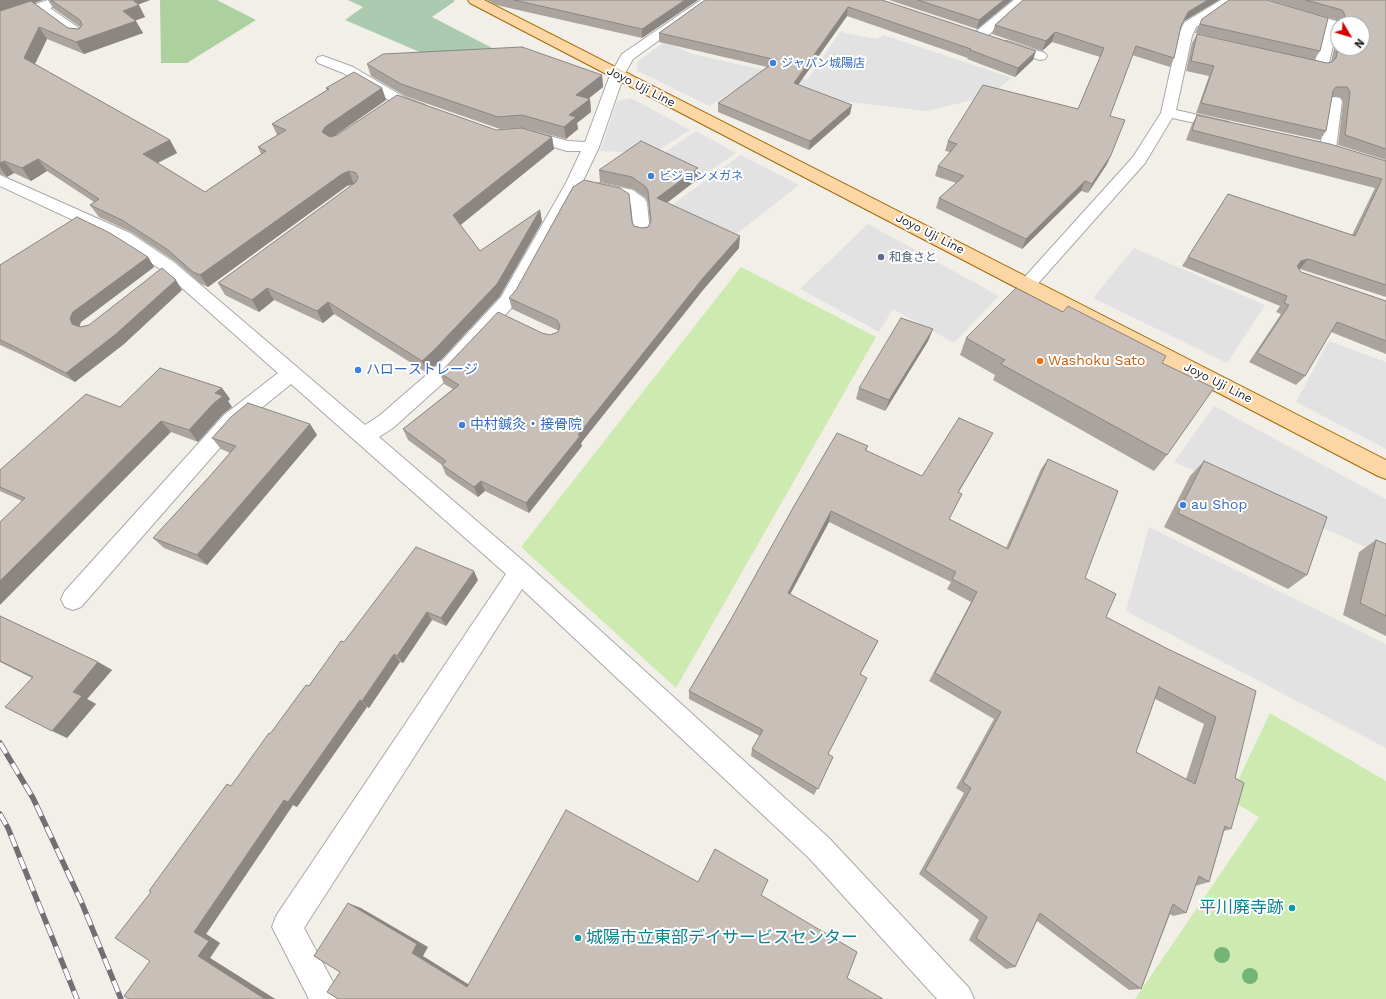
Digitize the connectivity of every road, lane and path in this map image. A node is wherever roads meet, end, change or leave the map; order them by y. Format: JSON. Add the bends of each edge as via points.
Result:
{"nodes":[{"id":1,"x":61,"y":0,"type":"edge"},
{"id":2,"x":474,"y":0,"type":"edge"},
{"id":3,"x":709,"y":0,"type":"edge"},
{"id":4,"x":1022,"y":0,"type":"edge"},
{"id":5,"x":1230,"y":0,"type":"edge"},
{"id":6,"x":1250,"y":0,"type":"edge"},
{"id":7,"x":41,"y":7,"type":"junction"},
{"id":8,"x":0,"y":20,"type":"edge"},
{"id":9,"x":964,"y":31,"type":"edge"},
{"id":10,"x":81,"y":36,"type":"edge"},
{"id":11,"x":979,"y":36,"type":"junction"},
{"id":12,"x":1186,"y":36,"type":"junction"},
{"id":13,"x":1200,"y":40,"type":"edge"},
{"id":14,"x":1040,"y":56,"type":"dead end"},
{"id":15,"x":1283,"y":58,"type":"edge"},
{"id":16,"x":323,"y":60,"type":"dead end"},
{"id":17,"x":617,"y":75,"type":"junction"},
{"id":18,"x":399,"y":100,"type":"junction"},
{"id":19,"x":1334,"y":101,"type":"edge"},
{"id":20,"x":386,"y":109,"type":"edge"},
{"id":21,"x":434,"y":113,"type":"edge"},
{"id":22,"x":1168,"y":113,"type":"junction"},
{"id":23,"x":1237,"y":128,"type":"edge"},
{"id":24,"x":511,"y":135,"type":"edge"},
{"id":25,"x":1313,"y":145,"type":"edge"},
{"id":26,"x":591,"y":148,"type":"junction"},
{"id":27,"x":1328,"y":148,"type":"junction"},
{"id":28,"x":1343,"y":153,"type":"edge"},
{"id":29,"x":0,"y":180,"type":"edge"},
{"id":30,"x":574,"y":183,"type":"junction"},
{"id":31,"x":642,"y":232,"type":"edge"},
{"id":32,"x":1028,"y":284,"type":"junction"},
{"id":33,"x":291,"y":373,"type":"junction"},
{"id":34,"x":364,"y":436,"type":"junction"},
{"id":35,"x":1386,"y":470,"type":"edge"},
{"id":36,"x":520,"y":572,"type":"junction"},
{"id":37,"x":73,"y":599,"type":"dead end"},
{"id":38,"x":326,"y":999,"type":"edge"},
{"id":39,"x":958,"y":999,"type":"edge"}],
"edges":[{"from":1,"to":7,"type":"street"},
{"from":2,"to":17,"type":"main road","name":"Joyo Uji Line"},
{"from":3,"to":17,"type":"street","via":[[628,57]]},
{"from":4,"to":11,"type":"street"},
{"from":5,"to":12,"type":"street","via":[[1190,25]]},
{"from":6,"to":15,"type":"street","via":[[1331,24],[1321,67]]},
{"from":7,"to":8,"type":"street"},
{"from":7,"to":10,"type":"street"},
{"from":9,"to":11,"type":"street"},
{"from":11,"to":14,"type":"street"},
{"from":12,"to":13,"type":"street"},
{"from":12,"to":22,"type":"street"},
{"from":16,"to":18,"type":"street","via":[[348,70]]},
{"from":17,"to":26,"type":"street"},
{"from":17,"to":32,"type":"main road","name":"Joyo Uji Line"},
{"from":18,"to":20,"type":"street"},
{"from":18,"to":21,"type":"street"},
{"from":19,"to":27,"type":"street"},
{"from":22,"to":23,"type":"street"},
{"from":22,"to":32,"type":"street","via":[[1139,160]]},
{"from":24,"to":26,"type":"street","via":[[524,134],[567,146]]},
{"from":25,"to":27,"type":"street"},
{"from":26,"to":30,"type":"street"},
{"from":27,"to":28,"type":"street"},
{"from":29,"to":33,"type":"street","via":[[124,237],[163,272],[213,294]]},
{"from":30,"to":31,"type":"street","via":[[627,194],[639,203]]},
{"from":30,"to":34,"type":"street","via":[[508,301],[505,315],[386,422]]},
{"from":32,"to":35,"type":"main road","name":"Joyo Uji Line"},
{"from":33,"to":34,"type":"street"},
{"from":33,"to":37,"type":"street","via":[[231,422]]},
{"from":34,"to":36,"type":"street"},
{"from":36,"to":38,"type":"street","via":[[287,927]]},
{"from":36,"to":39,"type":"street","via":[[819,848]]}]}
